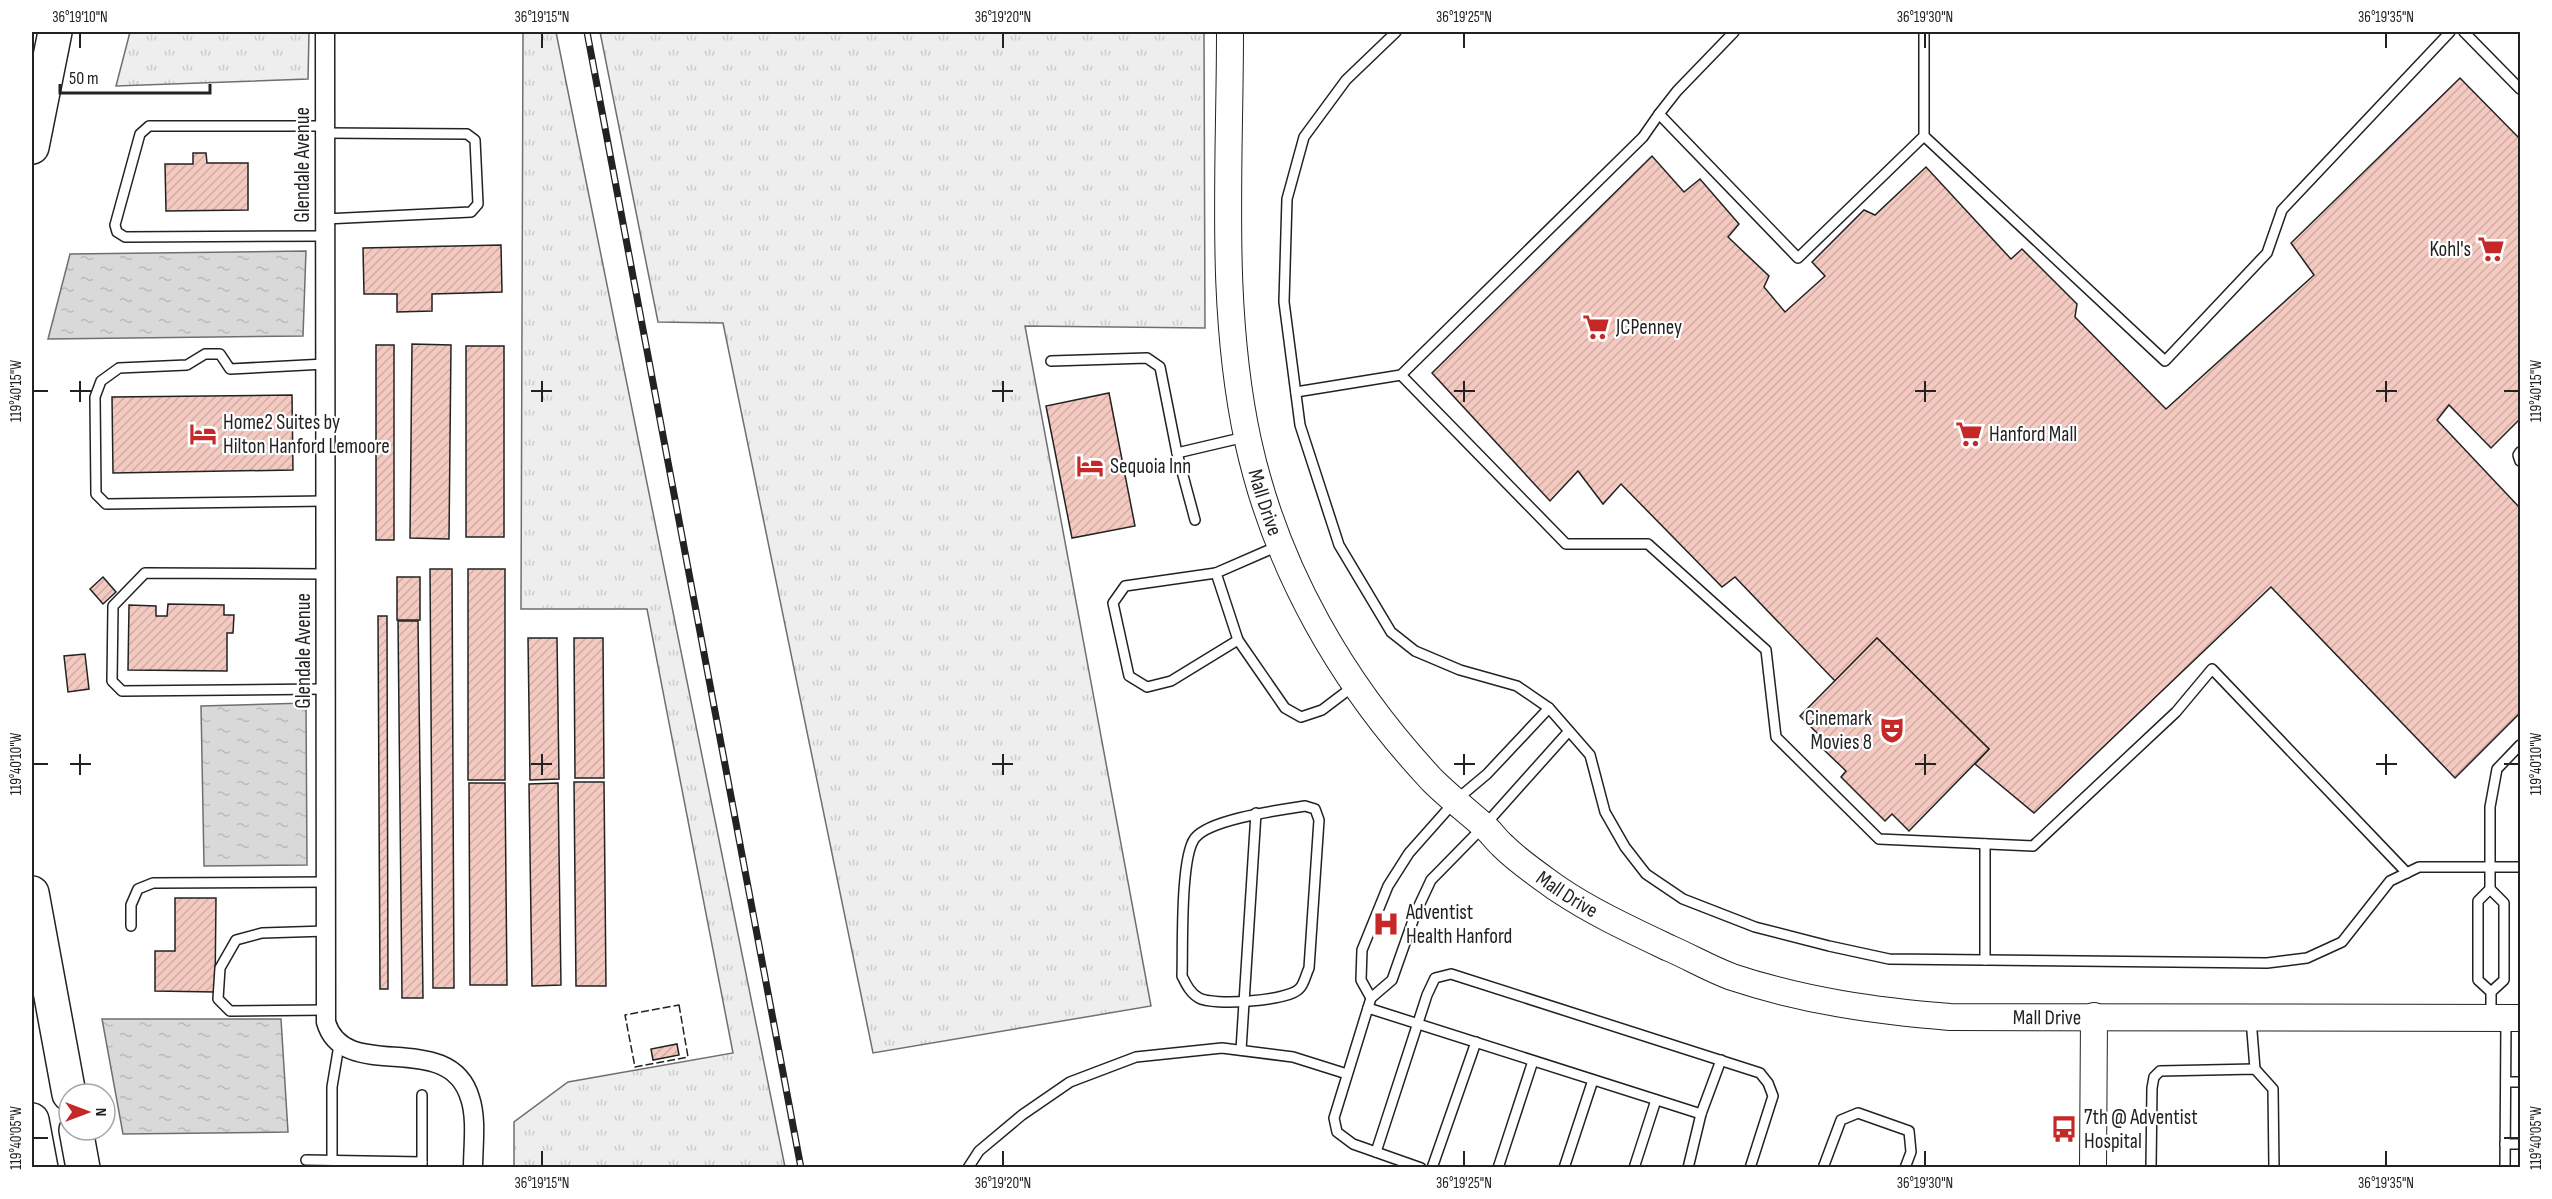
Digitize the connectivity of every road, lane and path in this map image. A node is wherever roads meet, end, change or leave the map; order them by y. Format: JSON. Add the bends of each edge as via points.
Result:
{"nodes":[{"id":1,"x":55,"y":32,"type":"edge"},
{"id":2,"x":325,"y":32,"type":"edge"},
{"id":3,"x":1230,"y":32,"type":"edge"},
{"id":4,"x":1396,"y":32,"type":"edge"},
{"id":5,"x":1734,"y":32,"type":"edge"},
{"id":6,"x":1924,"y":32,"type":"edge"},
{"id":7,"x":2450,"y":32,"type":"edge"},
{"id":8,"x":2464,"y":32,"type":"edge"},
{"id":9,"x":2520,"y":89,"type":"edge"},
{"id":10,"x":1659,"y":114,"type":"junction"},
{"id":11,"x":325,"y":130,"type":"junction"},
{"id":12,"x":1924,"y":136,"type":"junction"},
{"id":13,"x":32,"y":147,"type":"edge"},
{"id":14,"x":325,"y":227,"type":"junction"},
{"id":15,"x":1051,"y":361,"type":"dead end"},
{"id":16,"x":325,"y":363,"type":"junction"},
{"id":17,"x":1401,"y":375,"type":"junction"},
{"id":18,"x":1296,"y":392,"type":"junction"},
{"id":19,"x":1247,"y":437,"type":"junction"},
{"id":20,"x":2520,"y":452,"type":"edge"},
{"id":21,"x":1177,"y":453,"type":"junction"},
{"id":22,"x":2520,"y":461,"type":"edge"},
{"id":23,"x":325,"y":501,"type":"junction"},
{"id":24,"x":1195,"y":520,"type":"dead end"},
{"id":25,"x":1281,"y":545,"type":"junction"},
{"id":26,"x":1216,"y":573,"type":"junction"},
{"id":27,"x":325,"y":574,"type":"junction"},
{"id":28,"x":1238,"y":640,"type":"junction"},
{"id":29,"x":1355,"y":684,"type":"junction"},
{"id":30,"x":325,"y":689,"type":"junction"},
{"id":31,"x":1549,"y":708,"type":"junction"},
{"id":32,"x":1569,"y":731,"type":"junction"},
{"id":33,"x":2520,"y":745,"type":"edge"},
{"id":34,"x":1456,"y":800,"type":"junction"},
{"id":35,"x":1256,"y":813,"type":"junction"},
{"id":36,"x":1484,"y":826,"type":"junction"},
{"id":37,"x":1985,"y":844,"type":"junction"},
{"id":38,"x":2489,"y":866,"type":"junction"},
{"id":39,"x":2520,"y":867,"type":"edge"},
{"id":40,"x":32,"y":868,"type":"edge"},
{"id":41,"x":2408,"y":873,"type":"junction"},
{"id":42,"x":326,"y":882,"type":"junction"},
{"id":43,"x":2490,"y":889,"type":"junction"},
{"id":44,"x":33,"y":901,"type":"edge"},
{"id":45,"x":131,"y":926,"type":"dead end"},
{"id":46,"x":326,"y":931,"type":"junction"},
{"id":47,"x":1985,"y":960,"type":"junction"},
{"id":48,"x":2491,"y":992,"type":"junction"},
{"id":49,"x":1244,"y":1002,"type":"junction"},
{"id":50,"x":1369,"y":1003,"type":"junction"},
{"id":51,"x":326,"y":1010,"type":"junction"},
{"id":52,"x":2094,"y":1016,"type":"junction"},
{"id":53,"x":2250,"y":1017,"type":"junction"},
{"id":54,"x":2506,"y":1018,"type":"edge"},
{"id":55,"x":1418,"y":1024,"type":"junction"},
{"id":56,"x":1476,"y":1042,"type":"junction"},
{"id":57,"x":339,"y":1045,"type":"junction"},
{"id":58,"x":1241,"y":1050,"type":"junction"},
{"id":59,"x":1721,"y":1060,"type":"junction"},
{"id":60,"x":1533,"y":1061,"type":"junction"},
{"id":61,"x":2255,"y":1069,"type":"junction"},
{"id":62,"x":1347,"y":1074,"type":"junction"},
{"id":63,"x":1593,"y":1080,"type":"junction"},
{"id":64,"x":67,"y":1082,"type":"edge"},
{"id":65,"x":2506,"y":1082,"type":"junction"},
{"id":66,"x":2520,"y":1082,"type":"edge"},
{"id":67,"x":422,"y":1095,"type":"dead end"},
{"id":68,"x":1656,"y":1100,"type":"junction"},
{"id":69,"x":1701,"y":1114,"type":"junction"},
{"id":70,"x":32,"y":1120,"type":"edge"},
{"id":71,"x":78,"y":1142,"type":"edge"},
{"id":72,"x":2505,"y":1144,"type":"junction"},
{"id":73,"x":2520,"y":1144,"type":"edge"},
{"id":74,"x":1376,"y":1152,"type":"junction"},
{"id":75,"x":306,"y":1160,"type":"dead end"},
{"id":76,"x":332,"y":1160,"type":"junction"},
{"id":77,"x":422,"y":1165,"type":"edge"},
{"id":78,"x":41,"y":1167,"type":"edge"},
{"id":79,"x":83,"y":1167,"type":"edge"},
{"id":80,"x":473,"y":1167,"type":"edge"},
{"id":81,"x":969,"y":1167,"type":"edge"},
{"id":82,"x":1421,"y":1167,"type":"edge"},
{"id":83,"x":1432,"y":1167,"type":"edge"},
{"id":84,"x":1498,"y":1167,"type":"edge"},
{"id":85,"x":1564,"y":1167,"type":"edge"},
{"id":86,"x":1634,"y":1167,"type":"edge"},
{"id":87,"x":1688,"y":1167,"type":"edge"},
{"id":88,"x":1750,"y":1167,"type":"edge"},
{"id":89,"x":1823,"y":1167,"type":"edge"},
{"id":90,"x":1905,"y":1167,"type":"edge"},
{"id":91,"x":2093,"y":1167,"type":"edge"},
{"id":92,"x":2151,"y":1167,"type":"edge"},
{"id":93,"x":2274,"y":1167,"type":"edge"},
{"id":94,"x":2505,"y":1167,"type":"edge"}],
"edges":[{"from":1,"to":13,"type":"highway"},
{"from":2,"to":11,"type":"street","name":"Glendale Avenue"},
{"from":3,"to":19,"type":"street","name":"Mall Drive","via":[[1230,318]]},
{"from":4,"to":18,"type":"lane","via":[[1346,80],[1304,137],[1287,198],[1284,302]]},
{"from":5,"to":10,"type":"lane"},
{"from":6,"to":12,"type":"lane"},
{"from":7,"to":12,"type":"lane","via":[[2282,210],[2267,253],[2165,361]]},
{"from":8,"to":9,"type":"lane"},
{"from":10,"to":12,"type":"lane","via":[[1798,258]]},
{"from":10,"to":17,"type":"lane","via":[[1643,137]]},
{"from":11,"to":14,"type":"street","name":"Glendale Avenue"},
{"from":11,"to":14,"type":"lane","via":[[473,136],[478,204],[471,212]]},
{"from":11,"to":14,"type":"lane","via":[[148,126],[140,134],[115,225],[125,237]]},
{"from":14,"to":16,"type":"street","name":"Glendale Avenue"},
{"from":15,"to":21,"type":"lane","via":[[1147,358],[1160,367]]},
{"from":16,"to":23,"type":"street","name":"Glendale Avenue"},
{"from":16,"to":23,"type":"lane","via":[[230,369],[220,354],[205,354],[187,365],[119,368],[101,381],[95,407],[96,494],[106,504]]},
{"from":17,"to":18,"type":"lane"},
{"from":17,"to":37,"type":"lane","via":[[1566,544],[1648,544],[1767,650],[1776,737],[1879,839]]},
{"from":18,"to":31,"type":"lane","via":[[1300,425],[1340,545],[1390,632],[1415,651],[1460,670],[1517,686]]},
{"from":19,"to":21,"type":"lane"},
{"from":19,"to":25,"type":"street","name":"Mall Drive"},
{"from":20,"to":22,"type":"lane"},
{"from":21,"to":24,"type":"lane"},
{"from":23,"to":27,"type":"street","name":"Glendale Avenue"},
{"from":25,"to":26,"type":"lane"},
{"from":25,"to":29,"type":"street","name":"Mall Drive","via":[[1312,616]]},
{"from":26,"to":28,"type":"lane"},
{"from":26,"to":28,"type":"lane","via":[[1125,586],[1113,603],[1129,675],[1147,687],[1171,681]]},
{"from":27,"to":30,"type":"street","name":"Glendale Avenue"},
{"from":27,"to":30,"type":"lane","via":[[145,573],[113,606],[112,671],[112,681],[122,691]]},
{"from":28,"to":29,"type":"lane","via":[[1285,708],[1301,717],[1322,710]]},
{"from":29,"to":34,"type":"street","name":"Mall Drive","via":[[1434,782]]},
{"from":30,"to":42,"type":"street","name":"Glendale Avenue"},
{"from":31,"to":32,"type":"lane"},
{"from":31,"to":34,"type":"lane","via":[[1487,774]]},
{"from":32,"to":36,"type":"lane"},
{"from":32,"to":47,"type":"lane","via":[[1590,755],[1605,812],[1625,847],[1646,874],[1683,899],[1755,927],[1889,959]]},
{"from":33,"to":38,"type":"lane","via":[[2498,768],[2490,807]]},
{"from":34,"to":36,"type":"street","name":"Mall Drive"},
{"from":34,"to":50,"type":"lane","via":[[1409,853],[1388,886],[1362,950],[1361,980]]},
{"from":35,"to":49,"type":"lane"},
{"from":35,"to":49,"type":"lane","via":[[1206,829],[1194,839],[1184,877],[1182,976],[1189,990],[1200,999]]},
{"from":35,"to":49,"type":"lane","via":[[1305,806],[1314,809],[1319,820],[1309,968],[1301,988],[1285,997]]},
{"from":36,"to":50,"type":"lane","via":[[1431,880],[1392,980]]},
{"from":36,"to":52,"type":"street","name":"Mall Drive","via":[[1502,846],[1559,889],[1643,936],[1729,976],[1790,994],[1875,1011],[1950,1017]]},
{"from":37,"to":41,"type":"lane","via":[[2033,846],[2176,712],[2212,669]]},
{"from":37,"to":47,"type":"lane"},
{"from":38,"to":39,"type":"lane"},
{"from":38,"to":41,"type":"lane","via":[[2419,867]]},
{"from":38,"to":43,"type":"lane"},
{"from":40,"to":44,"type":"highway"},
{"from":41,"to":47,"type":"lane","via":[[2390,881],[2342,942],[2307,958],[2267,963]]},
{"from":42,"to":45,"type":"lane","via":[[153,883],[138,889],[131,905]]},
{"from":42,"to":46,"type":"street","name":"Glendale Avenue"},
{"from":43,"to":48,"type":"lane","via":[[2478,901],[2478,980]]},
{"from":43,"to":48,"type":"lane","via":[[2504,903],[2504,980]]},
{"from":44,"to":64,"type":"highway"},
{"from":46,"to":51,"type":"street","name":"Glendale Avenue"},
{"from":46,"to":51,"type":"lane","via":[[262,933],[236,940],[220,968],[218,999],[230,1011]]},
{"from":48,"to":54,"type":"lane"},
{"from":49,"to":58,"type":"lane"},
{"from":50,"to":55,"type":"lane"},
{"from":50,"to":62,"type":"lane"},
{"from":51,"to":57,"type":"street","name":"Glendale Avenue","via":[[329,1035]]},
{"from":52,"to":53,"type":"street","name":"Mall Drive"},
{"from":52,"to":91,"type":"street"},
{"from":53,"to":54,"type":"street","name":"Mall Drive"},
{"from":53,"to":61,"type":"lane"},
{"from":54,"to":65,"type":"lane"},
{"from":55,"to":56,"type":"lane"},
{"from":55,"to":59,"type":"lane","via":[[1435,978],[1451,974]]},
{"from":55,"to":74,"type":"lane"},
{"from":56,"to":60,"type":"lane"},
{"from":56,"to":83,"type":"lane"},
{"from":57,"to":76,"type":"lane","via":[[332,1087]]},
{"from":57,"to":80,"type":"street","via":[[347,1050],[437,1063],[461,1080],[472,1108]]},
{"from":58,"to":62,"type":"lane","via":[[1293,1057]]},
{"from":58,"to":81,"type":"lane","via":[[1222,1048],[1136,1057],[1070,1082],[979,1151]]},
{"from":59,"to":69,"type":"lane"},
{"from":59,"to":88,"type":"lane","via":[[1760,1073],[1773,1096]]},
{"from":60,"to":63,"type":"lane"},
{"from":60,"to":84,"type":"lane"},
{"from":61,"to":92,"type":"lane","via":[[2160,1071],[2152,1088]]},
{"from":61,"to":93,"type":"lane","via":[[2273,1089]]},
{"from":62,"to":74,"type":"lane","via":[[1334,1118],[1337,1132],[1353,1144]]},
{"from":63,"to":68,"type":"lane"},
{"from":63,"to":85,"type":"lane"},
{"from":65,"to":66,"type":"lane"},
{"from":65,"to":72,"type":"lane"},
{"from":67,"to":77,"type":"lane"},
{"from":68,"to":69,"type":"lane"},
{"from":68,"to":86,"type":"lane"},
{"from":69,"to":87,"type":"lane"},
{"from":70,"to":78,"type":"highway"},
{"from":71,"to":79,"type":"highway"},
{"from":72,"to":73,"type":"lane"},
{"from":72,"to":94,"type":"lane"},
{"from":74,"to":82,"type":"lane"},
{"from":75,"to":76,"type":"lane"},
{"from":76,"to":77,"type":"lane"},
{"from":89,"to":90,"type":"lane","via":[[1841,1120],[1858,1113],[1909,1131],[1911,1152]]}]}
